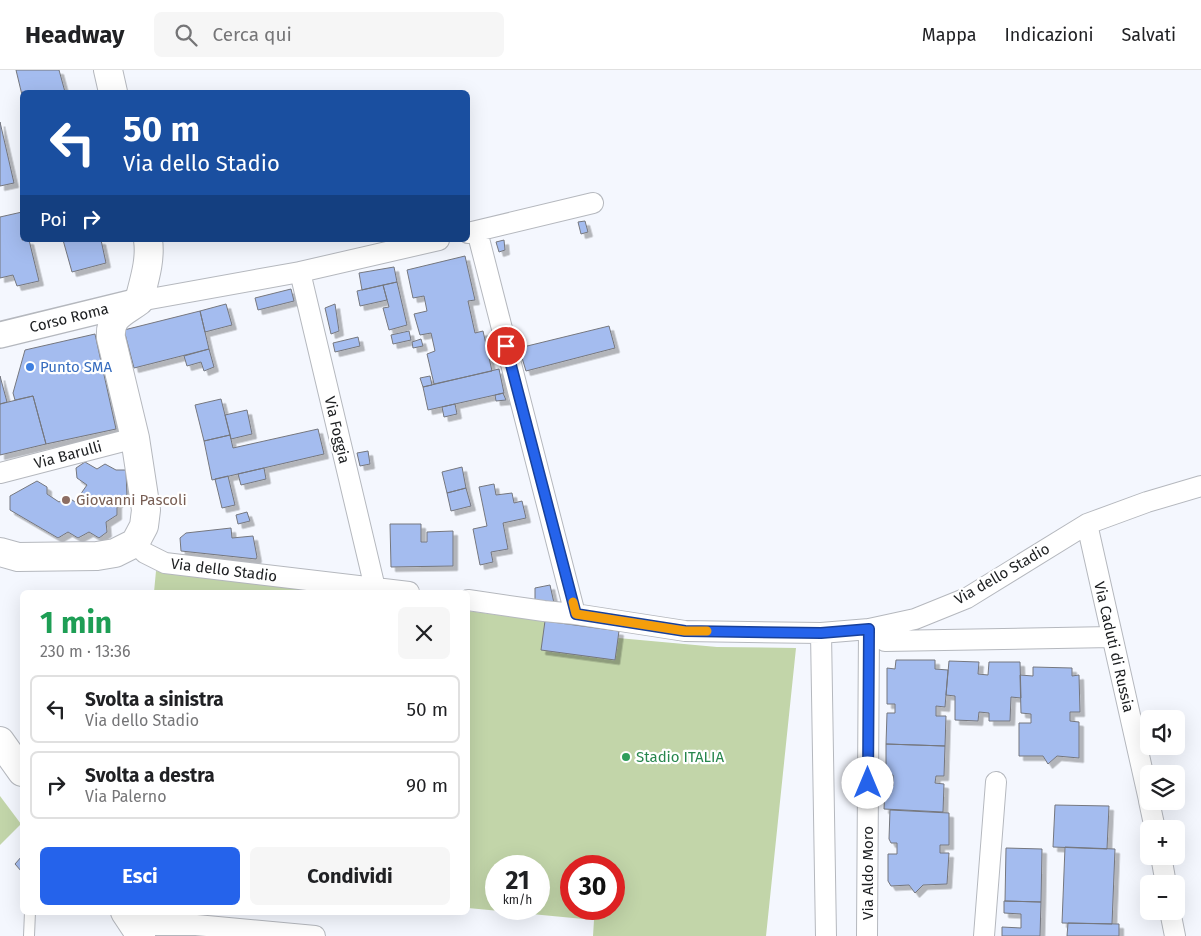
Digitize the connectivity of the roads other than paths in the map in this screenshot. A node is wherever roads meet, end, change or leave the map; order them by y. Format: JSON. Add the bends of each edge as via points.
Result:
{"nodes":[{"id":1,"x":108,"y":70,"type":"edge"},
{"id":2,"x":113,"y":90,"type":"edge"},
{"id":3,"x":593,"y":203,"type":"dead end"},
{"id":4,"x":472,"y":232,"type":"edge"},
{"id":5,"x":148,"y":242,"type":"edge"},
{"id":6,"x":430,"y":242,"type":"edge"},
{"id":7,"x":300,"y":272,"type":"junction"},
{"id":8,"x":139,"y":301,"type":"junction"},
{"id":9,"x":0,"y":335,"type":"edge"},
{"id":10,"x":135,"y":438,"type":"junction"},
{"id":11,"x":0,"y":473,"type":"edge"},
{"id":12,"x":1201,"y":486,"type":"edge"},
{"id":13,"x":1086,"y":524,"type":"junction"},
{"id":14,"x":135,"y":543,"type":"junction"},
{"id":15,"x":6,"y":560,"type":"edge"},
{"id":16,"x":374,"y":588,"type":"junction"},
{"id":17,"x":392,"y":590,"type":"edge"},
{"id":18,"x":470,"y":600,"type":"edge"},
{"id":19,"x":576,"y":614,"type":"junction"},
{"id":20,"x":869,"y":629,"type":"junction"},
{"id":21,"x":821,"y":633,"type":"junction"},
{"id":22,"x":1112,"y":637,"type":"junction"},
{"id":23,"x":0,"y":741,"type":"edge"},
{"id":24,"x":1141,"y":765,"type":"edge"},
{"id":25,"x":20,"y":769,"type":"edge"},
{"id":26,"x":996,"y":782,"type":"dead end"},
{"id":27,"x":30,"y":915,"type":"edge"},
{"id":28,"x":1171,"y":920,"type":"edge"},
{"id":29,"x":134,"y":924,"type":"edge"},
{"id":30,"x":29,"y":936,"type":"edge"},
{"id":31,"x":315,"y":936,"type":"edge"},
{"id":32,"x":826,"y":936,"type":"edge"},
{"id":33,"x":867,"y":936,"type":"edge"},
{"id":34,"x":984,"y":936,"type":"edge"},
{"id":35,"x":1174,"y":936,"type":"edge"}],
"edges":[{"from":1,"to":2,"type":"main road"},
{"from":3,"to":4,"type":"street"},
{"from":4,"to":19,"type":"street"},
{"from":5,"to":8,"type":"main road","via":[[148,264]]},
{"from":6,"to":7,"type":"street"},
{"from":7,"to":8,"type":"street"},
{"from":7,"to":16,"type":"street","name":"Via Foggia"},
{"from":8,"to":9,"type":"street","name":"Corso Roma"},
{"from":8,"to":10,"type":"main road","via":[[116,317],[110,327]]},
{"from":10,"to":11,"type":"street","name":"Via Barulli"},
{"from":10,"to":14,"type":"main road","via":[[146,510],[144,526]]},
{"from":12,"to":13,"type":"street","name":"Via dello Stadio"},
{"from":13,"to":20,"type":"street","name":"Via dello Stadio","via":[[967,598],[916,619]]},
{"from":13,"to":22,"type":"street","name":"Via Caduti di Russia"},
{"from":14,"to":15,"type":"main road","via":[[115,553],[97,556]]},
{"from":14,"to":16,"type":"street","name":"Via dello Stadio","via":[[145,554],[165,563]]},
{"from":16,"to":17,"type":"street","name":"Via dello Stadio"},
{"from":18,"to":19,"type":"street","name":"Via dello Stadio"},
{"from":19,"to":21,"type":"street","name":"Via dello Stadio","via":[[685,631]]},
{"from":20,"to":21,"type":"street","name":"Via dello Stadio"},
{"from":20,"to":22,"type":"street","via":[[886,641]]},
{"from":20,"to":33,"type":"street","name":"Via Aldo Moro"},
{"from":21,"to":32,"type":"street"},
{"from":22,"to":24,"type":"street","name":"Via Caduti di Russia"},
{"from":23,"to":25,"type":"main road"},
{"from":26,"to":34,"type":"street"},
{"from":27,"to":30,"type":"lane"},
{"from":28,"to":35,"type":"street"},
{"from":29,"to":31,"type":"street","via":[[196,925]]}]}
